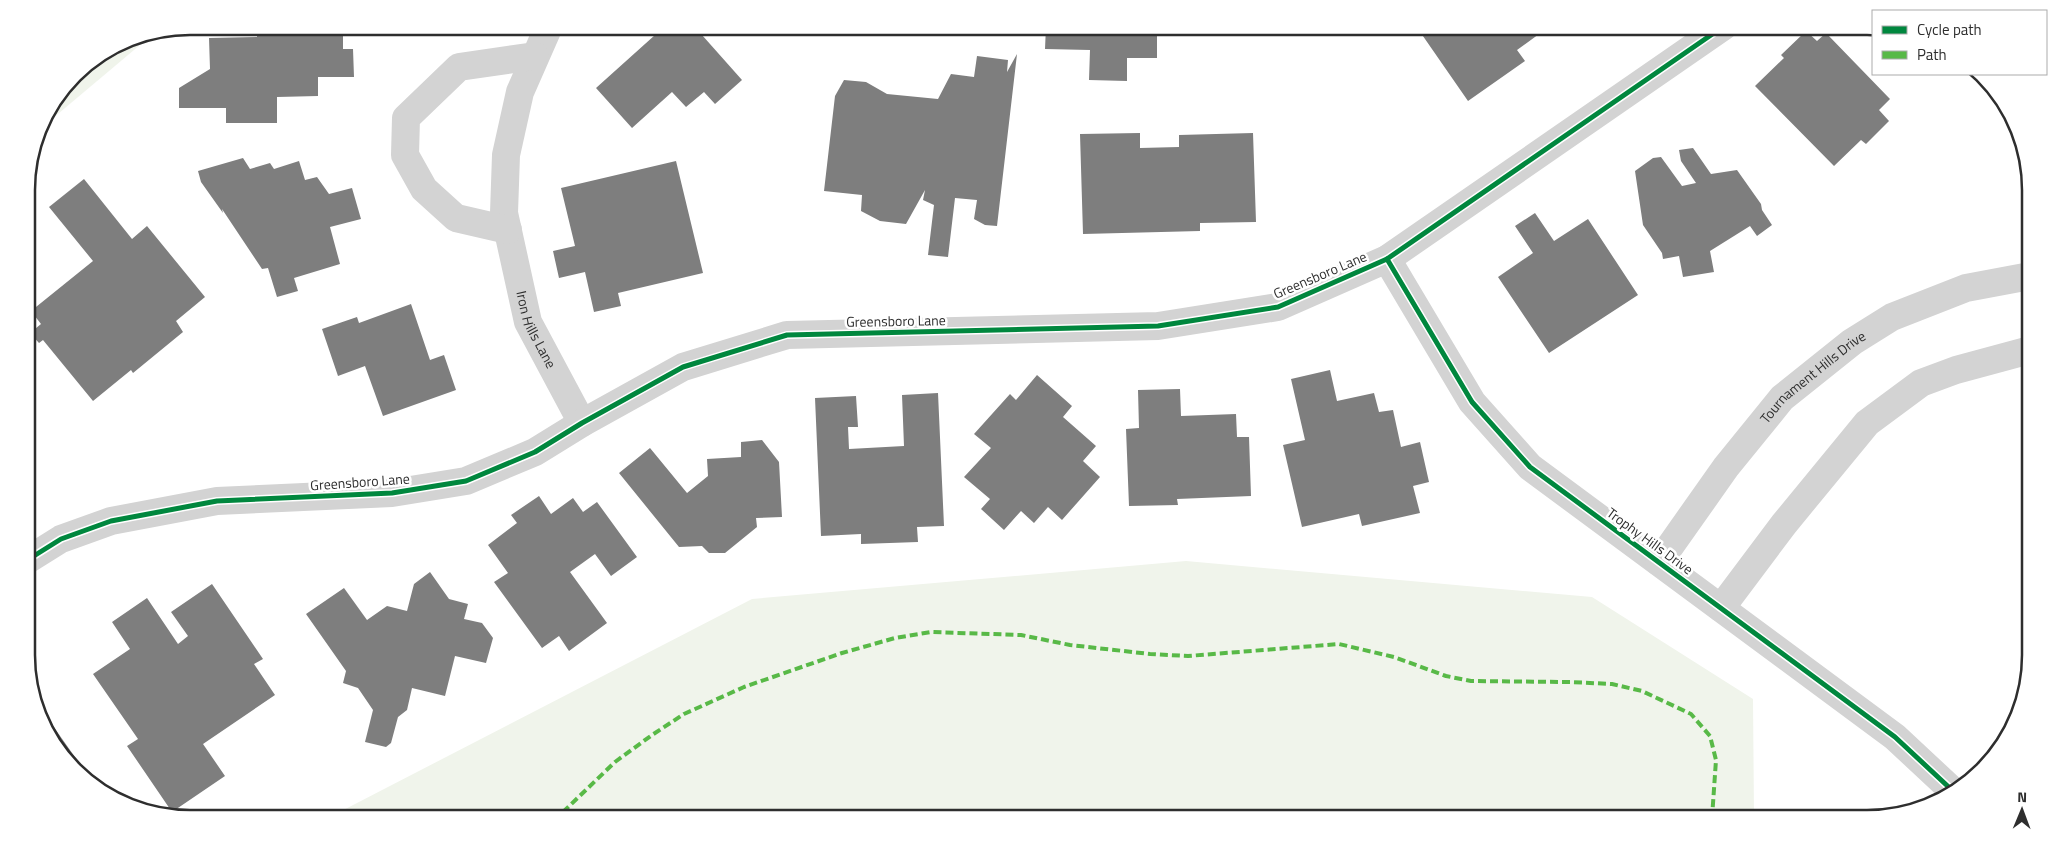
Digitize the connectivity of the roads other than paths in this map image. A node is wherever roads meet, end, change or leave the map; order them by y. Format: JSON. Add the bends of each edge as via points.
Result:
{"nodes":[{"id":1,"x":544,"y":35,"type":"edge"},
{"id":2,"x":1711,"y":35,"type":"edge"},
{"id":3,"x":534,"y":56,"type":"junction"},
{"id":4,"x":508,"y":230,"type":"junction"},
{"id":5,"x":1387,"y":259,"type":"junction"},
{"id":6,"x":2022,"y":278,"type":"edge"},
{"id":7,"x":2022,"y":352,"type":"edge"},
{"id":8,"x":582,"y":423,"type":"junction"},
{"id":9,"x":35,"y":555,"type":"edge"},
{"id":10,"x":1659,"y":562,"type":"junction"},
{"id":11,"x":1721,"y":608,"type":"junction"},
{"id":12,"x":1948,"y":786,"type":"edge"}],
"edges":[{"from":1,"to":3,"type":"street","name":"Iron Hills Lane"},
{"from":2,"to":5,"type":"street","name":"Greensboro Lane"},
{"from":3,"to":4,"type":"street","name":"Iron Hills Lane","via":[[520,92],[506,156],[504,213]]},
{"from":3,"to":4,"type":"street","via":[[459,67],[406,118],[405,155],[424,189],[456,218]]},
{"from":4,"to":8,"type":"street","name":"Iron Hills Lane","via":[[528,322]]},
{"from":5,"to":8,"type":"street","name":"Greensboro Lane","via":[[1278,307],[1158,326],[787,335],[684,367]]},
{"from":5,"to":10,"type":"street","name":"Trophy Hills Drive","via":[[1472,402],[1530,467]]},
{"from":6,"to":10,"type":"street","name":"Tournament Hills Drive","via":[[1966,288],[1892,317],[1852,342],[1782,398],[1726,467]]},
{"from":7,"to":11,"type":"street","via":[[1921,383],[1867,424],[1784,524]]},
{"from":8,"to":9,"type":"street","name":"Greensboro Lane","via":[[535,452],[466,481],[392,493],[217,501],[111,521],[61,539]]},
{"from":10,"to":11,"type":"street","name":"Trophy Hills Drive"},
{"from":11,"to":12,"type":"street","name":"Trophy Hills Drive","via":[[1895,737]]}]}
